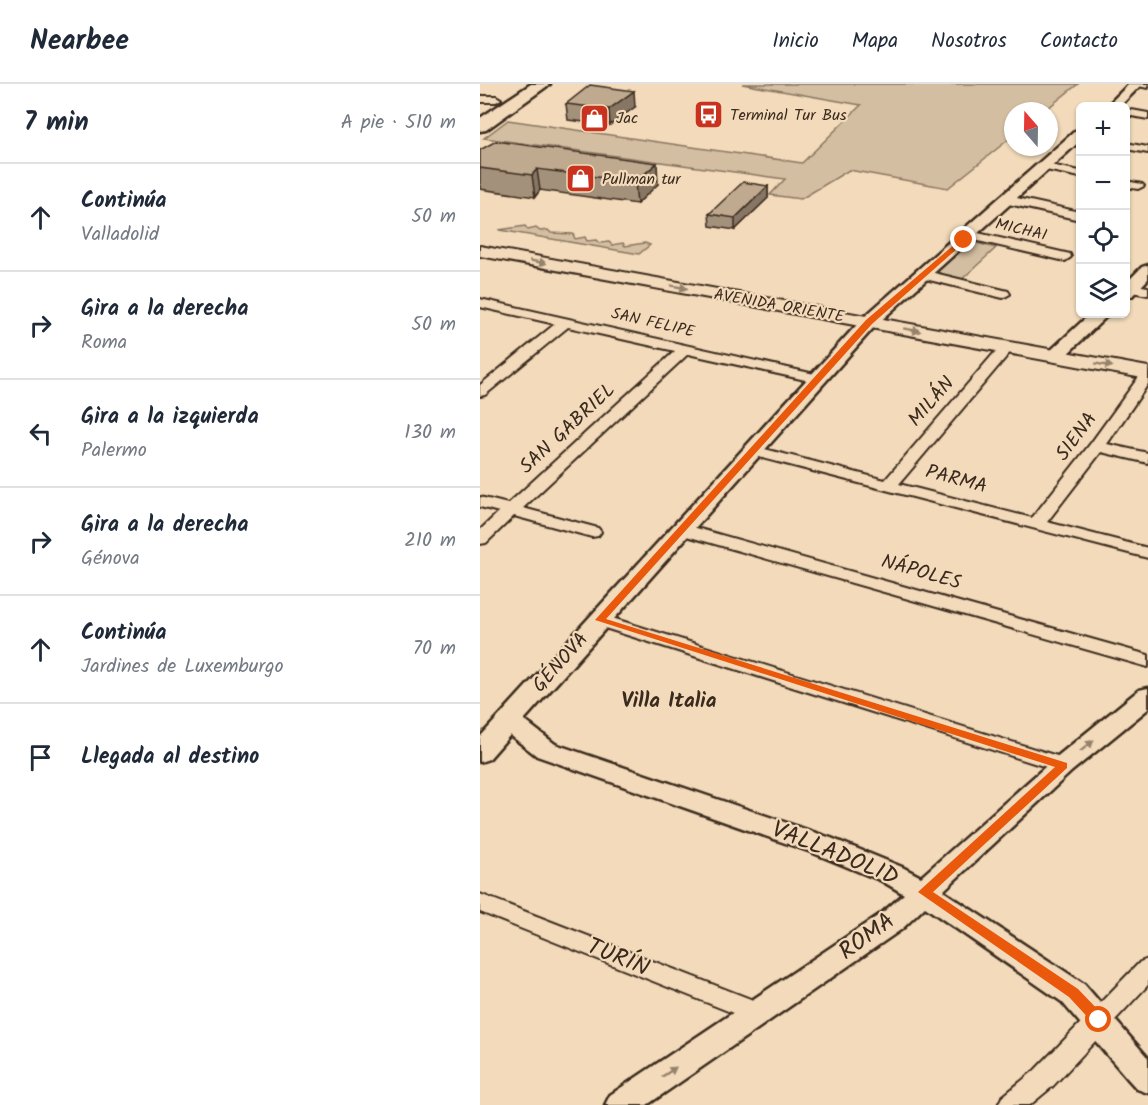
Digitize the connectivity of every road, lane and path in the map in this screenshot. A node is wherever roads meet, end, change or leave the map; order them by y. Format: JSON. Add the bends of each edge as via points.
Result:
{"nodes":[{"id":1,"x":518,"y":84,"type":"edge"},
{"id":2,"x":542,"y":84,"type":"edge"},
{"id":3,"x":1136,"y":84,"type":"edge"},
{"id":4,"x":1142,"y":84,"type":"edge"},
{"id":5,"x":1148,"y":85,"type":"edge"},
{"id":6,"x":1117,"y":102,"type":"edge"},
{"id":7,"x":487,"y":106,"type":"edge"},
{"id":8,"x":1130,"y":113,"type":"edge"},
{"id":9,"x":1148,"y":116,"type":"edge"},
{"id":10,"x":480,"y":126,"type":"edge"},
{"id":11,"x":1076,"y":140,"type":"edge"},
{"id":12,"x":1130,"y":147,"type":"edge"},
{"id":13,"x":1148,"y":150,"type":"edge"},
{"id":14,"x":1045,"y":167,"type":"junction"},
{"id":15,"x":1076,"y":173,"type":"edge"},
{"id":16,"x":1130,"y":185,"type":"edge"},
{"id":17,"x":1138,"y":186,"type":"dead end"},
{"id":18,"x":1008,"y":200,"type":"junction"},
{"id":19,"x":1076,"y":215,"type":"edge"},
{"id":20,"x":480,"y":234,"type":"edge"},
{"id":21,"x":969,"y":235,"type":"junction"},
{"id":22,"x":480,"y":251,"type":"edge"},
{"id":23,"x":1065,"y":257,"type":"dead end"},
{"id":24,"x":650,"y":265,"type":"junction"},
{"id":25,"x":1148,"y":270,"type":"edge"},
{"id":26,"x":922,"y":274,"type":"junction"},
{"id":27,"x":621,"y":277,"type":"junction"},
{"id":28,"x":1130,"y":288,"type":"edge"},
{"id":29,"x":1130,"y":290,"type":"edge"},
{"id":30,"x":1148,"y":291,"type":"edge"},
{"id":31,"x":1003,"y":294,"type":"dead end"},
{"id":32,"x":480,"y":303,"type":"edge"},
{"id":33,"x":884,"y":307,"type":"junction"},
{"id":34,"x":1095,"y":318,"type":"edge"},
{"id":35,"x":566,"y":322,"type":"junction"},
{"id":36,"x":869,"y":322,"type":"junction"},
{"id":37,"x":1069,"y":341,"type":"junction"},
{"id":38,"x":1007,"y":347,"type":"junction"},
{"id":39,"x":685,"y":349,"type":"junction"},
{"id":40,"x":1148,"y":355,"type":"edge"},
{"id":41,"x":1055,"y":356,"type":"junction"},
{"id":42,"x":1148,"y":374,"type":"edge"},
{"id":43,"x":819,"y":379,"type":"junction"},
{"id":44,"x":480,"y":392,"type":"edge"},
{"id":45,"x":1097,"y":446,"type":"junction"},
{"id":46,"x":753,"y":451,"type":"junction"},
{"id":47,"x":1148,"y":458,"type":"edge"},
{"id":48,"x":889,"y":485,"type":"junction"},
{"id":49,"x":480,"y":502,"type":"edge"},
{"id":50,"x":511,"y":510,"type":"junction"},
{"id":51,"x":1037,"y":523,"type":"junction"},
{"id":52,"x":682,"y":529,"type":"junction"},
{"id":53,"x":592,"y":532,"type":"dead end"},
{"id":54,"x":480,"y":539,"type":"edge"},
{"id":55,"x":1148,"y":553,"type":"edge"},
{"id":56,"x":600,"y":620,"type":"junction"},
{"id":57,"x":1148,"y":661,"type":"edge"},
{"id":58,"x":1148,"y":696,"type":"edge"},
{"id":59,"x":508,"y":722,"type":"junction"},
{"id":60,"x":480,"y":753,"type":"edge"},
{"id":61,"x":1063,"y":765,"type":"junction"},
{"id":62,"x":924,"y":892,"type":"junction"},
{"id":63,"x":480,"y":903,"type":"edge"},
{"id":64,"x":1148,"y":969,"type":"edge"},
{"id":65,"x":757,"y":1012,"type":"junction"},
{"id":66,"x":1099,"y":1020,"type":"junction"},
{"id":67,"x":1148,"y":1079,"type":"edge"},
{"id":68,"x":621,"y":1105,"type":"edge"},
{"id":69,"x":1011,"y":1105,"type":"edge"}],
"edges":[{"from":1,"to":7,"type":"main road"},
{"from":2,"to":7,"type":"main road"},
{"from":3,"to":6,"type":"street"},
{"from":4,"to":5,"type":"street"},
{"from":7,"to":10,"type":"main road"},
{"from":8,"to":9,"type":"street"},
{"from":11,"to":14,"type":"street","name":"GÉNOVA"},
{"from":12,"to":13,"type":"street"},
{"from":14,"to":15,"type":"street"},
{"from":14,"to":18,"type":"street","name":"GÉNOVA"},
{"from":16,"to":17,"type":"street"},
{"from":18,"to":19,"type":"street"},
{"from":18,"to":21,"type":"street","name":"GÉNOVA"},
{"from":20,"to":24,"type":"main road","name":"AVENIDA ORIENTE"},
{"from":21,"to":23,"type":"street","name":"MICHAI"},
{"from":21,"to":26,"type":"street","name":"GÉNOVA"},
{"from":22,"to":27,"type":"main road","name":"AVENIDA ORIENTE","one_way":true},
{"from":24,"to":27,"type":"main road","via":[[637,276]]},
{"from":24,"to":33,"type":"main road","name":"AVENIDA ORIENTE"},
{"from":25,"to":28,"type":"street"},
{"from":26,"to":31,"type":"street"},
{"from":26,"to":33,"type":"street","name":"GÉNOVA"},
{"from":27,"to":36,"type":"main road","name":"AVENIDA ORIENTE","one_way":true},
{"from":29,"to":30,"type":"street"},
{"from":32,"to":35,"type":"street","name":"SAN FELIPE"},
{"from":33,"to":36,"type":"street","name":"GÉNOVA"},
{"from":33,"to":37,"type":"main road","name":"AVENIDA ORIENTE"},
{"from":34,"to":37,"type":"street"},
{"from":35,"to":39,"type":"street","name":"SAN FELIPE"},
{"from":35,"to":44,"type":"street"},
{"from":36,"to":38,"type":"main road","name":"AVENIDA ORIENTE","one_way":true},
{"from":36,"to":43,"type":"street","name":"GÉNOVA"},
{"from":37,"to":40,"type":"main road","name":"AVENIDA ORIENTE"},
{"from":37,"to":41,"type":"street"},
{"from":38,"to":41,"type":"main road","name":"AVENIDA ORIENTE"},
{"from":38,"to":48,"type":"street","name":"MILÁN"},
{"from":39,"to":43,"type":"street","name":"SAN FELIPE"},
{"from":39,"to":50,"type":"street","name":"SAN GABRIEL"},
{"from":41,"to":42,"type":"main road","name":"AVENIDA ORIENTE","one_way":true},
{"from":42,"to":45,"type":"street","name":"SIENA"},
{"from":43,"to":46,"type":"street","name":"GÉNOVA"},
{"from":45,"to":47,"type":"street"},
{"from":45,"to":51,"type":"street","name":"SIENA"},
{"from":46,"to":48,"type":"street","name":"PARMA"},
{"from":46,"to":52,"type":"street","name":"GÉNOVA"},
{"from":48,"to":51,"type":"street","name":"PARMA"},
{"from":49,"to":50,"type":"street"},
{"from":50,"to":53,"type":"street"},
{"from":50,"to":54,"type":"street","name":"SAN GABRIEL"},
{"from":51,"to":55,"type":"street","name":"PARMA"},
{"from":52,"to":56,"type":"street","name":"GÉNOVA"},
{"from":52,"to":57,"type":"street","name":"NÁPOLES"},
{"from":56,"to":59,"type":"street","name":"GÉNOVA"},
{"from":56,"to":61,"type":"street"},
{"from":61,"to":58,"type":"street","name":"ROMA","one_way":true},
{"from":59,"to":60,"type":"street","name":"GÉNOVA"},
{"from":59,"to":62,"type":"street","name":"VALLADOLID","via":[[546,750],[843,853]]},
{"from":61,"to":62,"type":"street","name":"ROMA"},
{"from":62,"to":65,"type":"street","name":"ROMA","via":[[858,945]]},
{"from":62,"to":66,"type":"street","name":"VALLADOLID","via":[[1073,993]]},
{"from":63,"to":65,"type":"street","name":"TURÍN"},
{"from":64,"to":66,"type":"street"},
{"from":68,"to":65,"type":"street","name":"ROMA","one_way":true},
{"from":66,"to":67,"type":"street","name":"VALLADOLID"},
{"from":66,"to":69,"type":"street","via":[[1044,1078]]}]}
